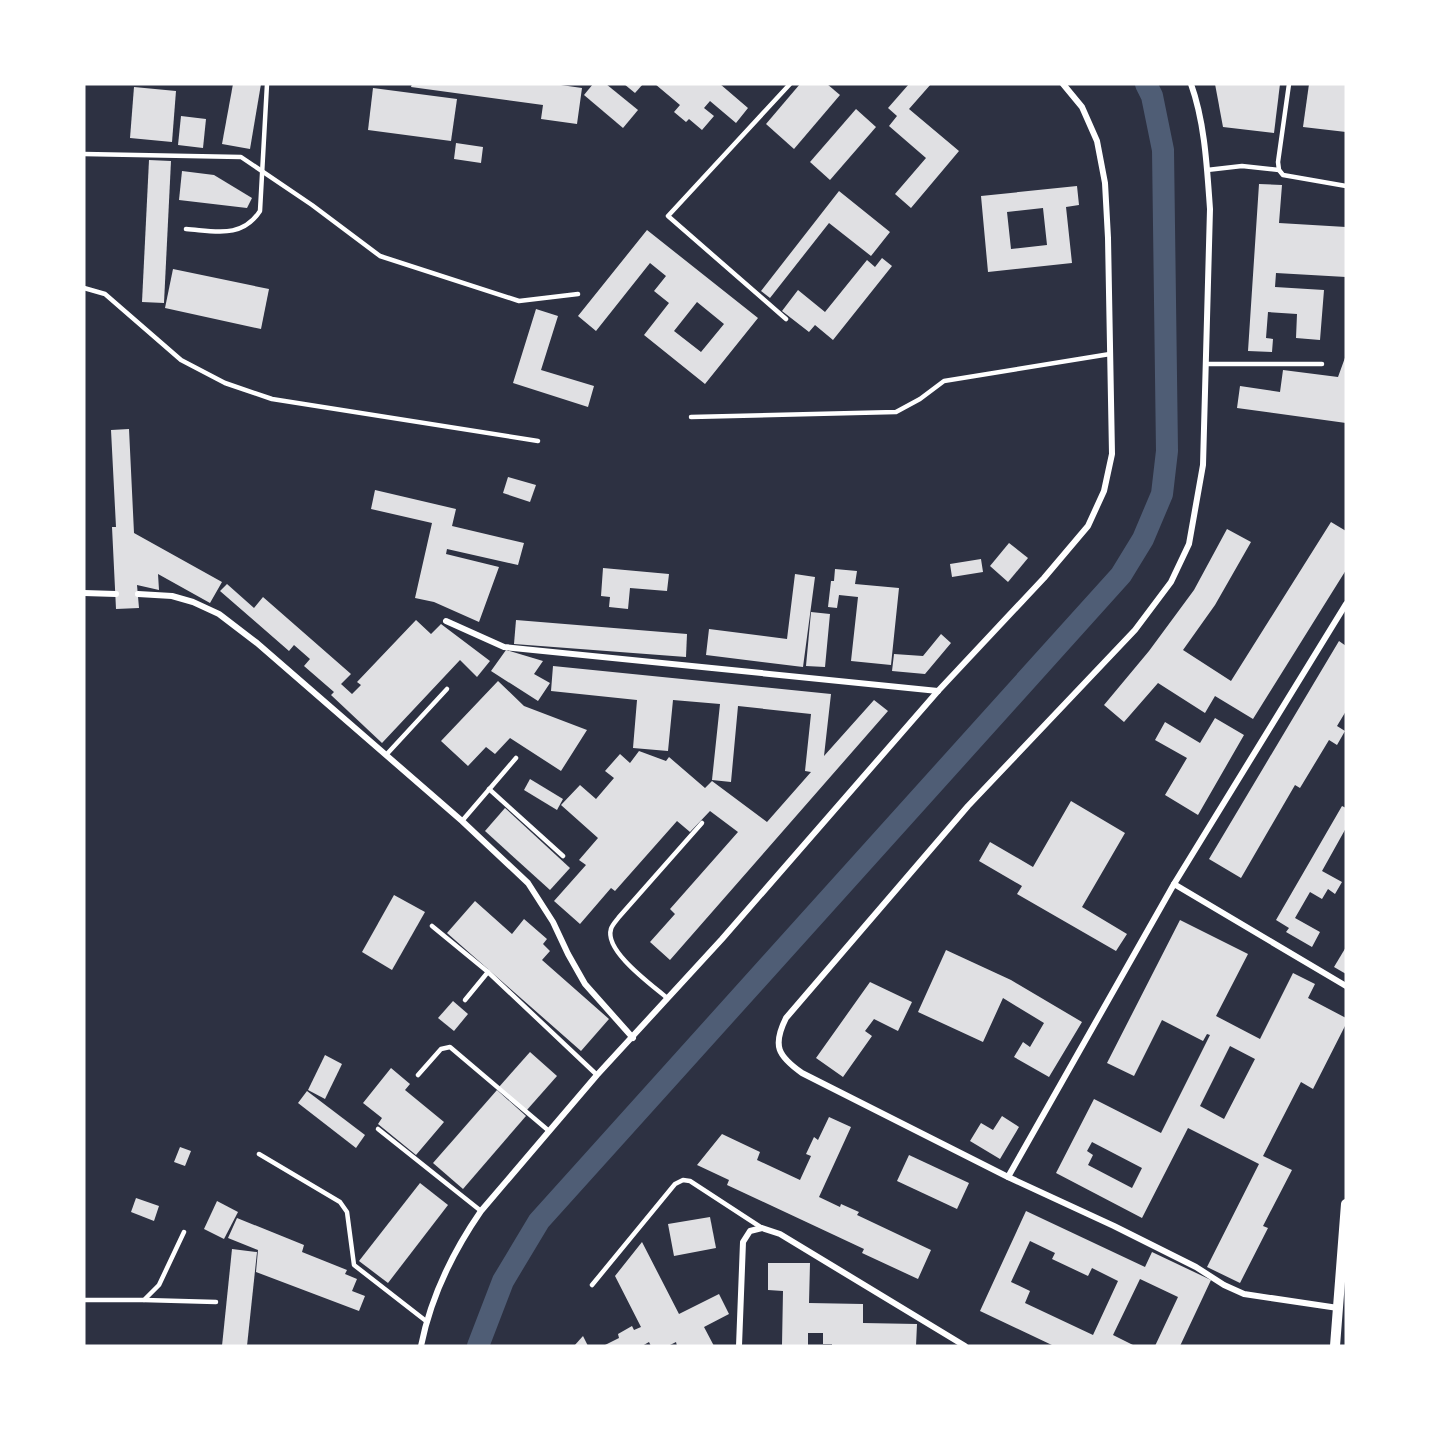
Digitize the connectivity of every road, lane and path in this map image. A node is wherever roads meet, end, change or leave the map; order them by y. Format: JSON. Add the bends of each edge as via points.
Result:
{"nodes":[{"id":1,"x":267,"y":84,"type":"edge"},
{"id":2,"x":790,"y":84,"type":"edge"},
{"id":3,"x":1063,"y":84,"type":"edge"},
{"id":4,"x":1191,"y":84,"type":"edge"},
{"id":5,"x":1289,"y":84,"type":"edge"},
{"id":6,"x":84,"y":154,"type":"edge"},
{"id":7,"x":1208,"y":170,"type":"junction"},
{"id":8,"x":1279,"y":170,"type":"junction"},
{"id":9,"x":263,"y":172,"type":"junction"},
{"id":10,"x":1346,"y":186,"type":"edge"},
{"id":11,"x":186,"y":229,"type":"dead end"},
{"id":12,"x":84,"y":288,"type":"edge"},
{"id":13,"x":578,"y":294,"type":"dead end"},
{"id":14,"x":786,"y":319,"type":"dead end"},
{"id":15,"x":1110,"y":354,"type":"junction"},
{"id":16,"x":1207,"y":364,"type":"junction"},
{"id":17,"x":1323,"y":364,"type":"dead end"},
{"id":18,"x":691,"y":417,"type":"dead end"},
{"id":19,"x":538,"y":441,"type":"dead end"},
{"id":20,"x":84,"y":594,"type":"edge"},
{"id":21,"x":116,"y":594,"type":"dead end"},
{"id":22,"x":138,"y":594,"type":"dead end"},
{"id":23,"x":1346,"y":604,"type":"edge"},
{"id":24,"x":446,"y":621,"type":"dead end"},
{"id":25,"x":447,"y":689,"type":"dead end"},
{"id":26,"x":938,"y":691,"type":"junction"},
{"id":27,"x":386,"y":754,"type":"junction"},
{"id":28,"x":516,"y":758,"type":"dead end"},
{"id":29,"x":489,"y":789,"type":"junction"},
{"id":30,"x":462,"y":820,"type":"junction"},
{"id":31,"x":702,"y":823,"type":"dead end"},
{"id":32,"x":563,"y":856,"type":"dead end"},
{"id":33,"x":1174,"y":884,"type":"junction"},
{"id":34,"x":432,"y":926,"type":"dead end"},
{"id":35,"x":488,"y":972,"type":"junction"},
{"id":36,"x":1346,"y":986,"type":"edge"},
{"id":37,"x":668,"y":998,"type":"junction"},
{"id":38,"x":465,"y":1000,"type":"dead end"},
{"id":39,"x":633,"y":1038,"type":"junction"},
{"id":40,"x":418,"y":1075,"type":"dead end"},
{"id":41,"x":597,"y":1075,"type":"junction"},
{"id":42,"x":378,"y":1129,"type":"dead end"},
{"id":43,"x":549,"y":1131,"type":"junction"},
{"id":44,"x":259,"y":1154,"type":"dead end"},
{"id":45,"x":1008,"y":1177,"type":"junction"},
{"id":46,"x":1346,"y":1204,"type":"edge"},
{"id":47,"x":481,"y":1211,"type":"junction"},
{"id":48,"x":762,"y":1228,"type":"junction"},
{"id":49,"x":184,"y":1232,"type":"dead end"},
{"id":50,"x":592,"y":1285,"type":"dead end"},
{"id":51,"x":84,"y":1300,"type":"edge"},
{"id":52,"x":144,"y":1300,"type":"junction"},
{"id":53,"x":216,"y":1302,"type":"dead end"},
{"id":54,"x":1338,"y":1308,"type":"junction"},
{"id":55,"x":426,"y":1321,"type":"junction"},
{"id":56,"x":422,"y":1346,"type":"edge"},
{"id":57,"x":739,"y":1346,"type":"edge"},
{"id":58,"x":965,"y":1346,"type":"edge"},
{"id":59,"x":1335,"y":1346,"type":"edge"}],
"edges":[{"from":1,"to":9,"type":"lane"},
{"from":2,"to":14,"type":"lane","via":[[668,216]]},
{"from":3,"to":15,"type":"street","via":[[1082,107],[1097,141],[1105,183]]},
{"from":4,"to":7,"type":"street"},
{"from":5,"to":8,"type":"lane"},
{"from":6,"to":9,"type":"lane","via":[[241,158]]},
{"from":7,"to":8,"type":"lane","via":[[1242,166]]},
{"from":7,"to":16,"type":"street"},
{"from":8,"to":10,"type":"lane","via":[[1283,175]]},
{"from":9,"to":11,"type":"lane","via":[[260,211],[253,221],[226,232]]},
{"from":9,"to":13,"type":"lane","via":[[380,256],[519,301]]},
{"from":12,"to":19,"type":"lane","via":[[105,294],[181,360],[244,390],[272,399]]},
{"from":15,"to":18,"type":"lane","via":[[944,381],[896,412]]},
{"from":15,"to":26,"type":"street","via":[[1112,454],[1104,491],[1088,526]]},
{"from":16,"to":17,"type":"lane"},
{"from":16,"to":45,"type":"street","via":[[1203,465],[1189,544],[1171,582],[1135,630],[968,806],[786,1018],[780,1031],[779,1052],[802,1073]]},
{"from":20,"to":21,"type":"street"},
{"from":22,"to":27,"type":"street","via":[[172,596],[219,614]]},
{"from":23,"to":33,"type":"street"},
{"from":24,"to":26,"type":"street","via":[[504,647]]},
{"from":25,"to":27,"type":"lane"},
{"from":26,"to":37,"type":"street"},
{"from":27,"to":30,"type":"street"},
{"from":28,"to":29,"type":"lane"},
{"from":29,"to":30,"type":"lane"},
{"from":29,"to":32,"type":"lane"},
{"from":30,"to":39,"type":"street","via":[[528,883],[585,984]]},
{"from":31,"to":37,"type":"lane","via":[[611,929],[611,941],[625,961]]},
{"from":33,"to":36,"type":"street"},
{"from":33,"to":45,"type":"street"},
{"from":34,"to":35,"type":"lane"},
{"from":35,"to":38,"type":"lane"},
{"from":35,"to":41,"type":"lane"},
{"from":37,"to":39,"type":"street"},
{"from":39,"to":41,"type":"street"},
{"from":40,"to":43,"type":"lane","via":[[441,1049],[450,1047]]},
{"from":41,"to":43,"type":"street"},
{"from":42,"to":47,"type":"lane"},
{"from":43,"to":47,"type":"street"},
{"from":44,"to":55,"type":"lane","via":[[340,1202],[347,1212],[354,1265]]},
{"from":45,"to":54,"type":"street","via":[[1114,1226],[1244,1294]]},
{"from":46,"to":54,"type":"street"},
{"from":47,"to":55,"type":"street","via":[[441,1278]]},
{"from":48,"to":50,"type":"lane","via":[[683,1180],[675,1184]]},
{"from":48,"to":57,"type":"street","via":[[750,1231],[743,1242]]},
{"from":48,"to":58,"type":"street","via":[[780,1234]]},
{"from":49,"to":52,"type":"lane","via":[[159,1285]]},
{"from":51,"to":52,"type":"lane"},
{"from":52,"to":53,"type":"lane"},
{"from":54,"to":59,"type":"street"},
{"from":55,"to":56,"type":"street"}]}
